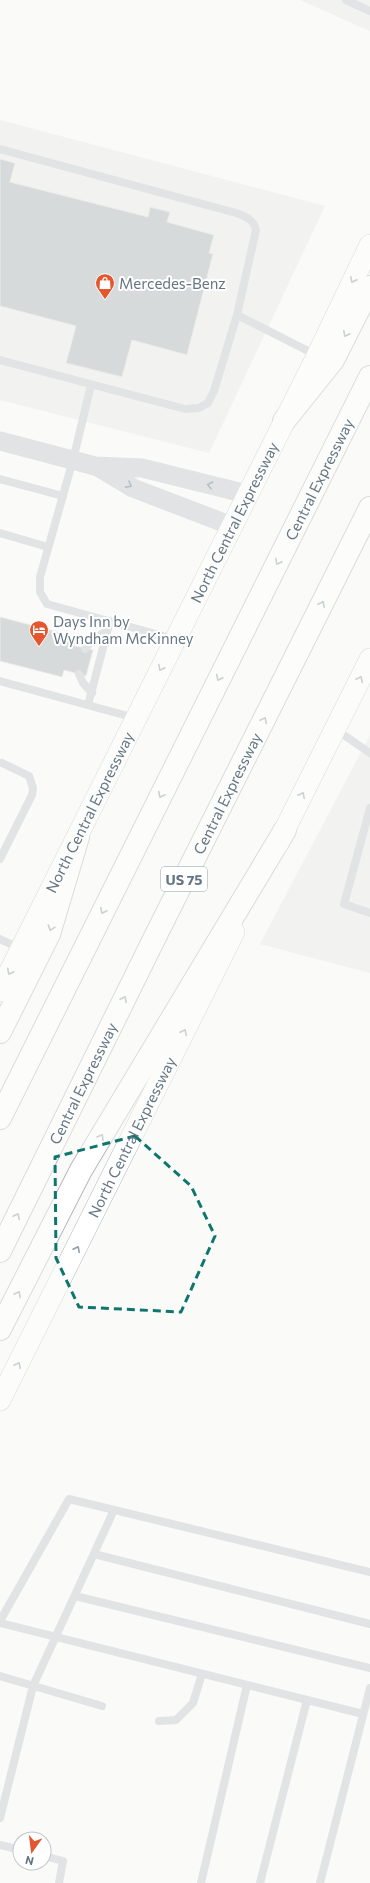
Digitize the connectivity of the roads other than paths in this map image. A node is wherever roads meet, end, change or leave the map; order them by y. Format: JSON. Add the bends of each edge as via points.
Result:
{"nodes":[{"id":1,"x":346,"y":0,"type":"edge"},
{"id":2,"x":370,"y":11,"type":"edge"},
{"id":3,"x":0,"y":149,"type":"edge"},
{"id":4,"x":370,"y":245,"type":"edge"},
{"id":5,"x":370,"y":287,"type":"edge"},
{"id":6,"x":237,"y":315,"type":"junction"},
{"id":7,"x":317,"y":356,"type":"junction"},
{"id":8,"x":0,"y":360,"type":"edge"},
{"id":9,"x":370,"y":377,"type":"edge"},
{"id":10,"x":91,"y":385,"type":"junction"},
{"id":11,"x":284,"y":421,"type":"junction"},
{"id":12,"x":0,"y":441,"type":"edge"},
{"id":13,"x":73,"y":460,"type":"junction"},
{"id":14,"x":95,"y":466,"type":"junction"},
{"id":15,"x":0,"y":479,"type":"edge"},
{"id":16,"x":248,"y":494,"type":"junction"},
{"id":17,"x":62,"y":496,"type":"junction"},
{"id":18,"x":370,"y":508,"type":"edge"},
{"id":19,"x":232,"y":526,"type":"junction"},
{"id":20,"x":0,"y":533,"type":"edge"},
{"id":21,"x":48,"y":547,"type":"junction"},
{"id":22,"x":110,"y":621,"type":"junction"},
{"id":23,"x":107,"y":631,"type":"junction"},
{"id":24,"x":175,"y":639,"type":"junction"},
{"id":25,"x":86,"y":648,"type":"dead end"},
{"id":26,"x":370,"y":659,"type":"edge"},
{"id":27,"x":79,"y":674,"type":"dead end"},
{"id":28,"x":0,"y":681,"type":"edge"},
{"id":29,"x":92,"y":693,"type":"junction"},
{"id":30,"x":88,"y":705,"type":"junction"},
{"id":31,"x":135,"y":718,"type":"junction"},
{"id":32,"x":334,"y":729,"type":"junction"},
{"id":33,"x":370,"y":753,"type":"edge"},
{"id":34,"x":1,"y":764,"type":"edge"},
{"id":35,"x":370,"y":808,"type":"edge"},
{"id":36,"x":284,"y":830,"type":"junction"},
{"id":37,"x":78,"y":837,"type":"junction"},
{"id":38,"x":0,"y":859,"type":"edge"},
{"id":39,"x":370,"y":913,"type":"edge"},
{"id":40,"x":0,"y":939,"type":"edge"},
{"id":41,"x":21,"y":949,"type":"junction"},
{"id":42,"x":0,"y":991,"type":"edge"},
{"id":43,"x":0,"y":1032,"type":"edge"},
{"id":44,"x":0,"y":1118,"type":"edge"},
{"id":45,"x":0,"y":1251,"type":"edge"},
{"id":46,"x":0,"y":1329,"type":"edge"},
{"id":47,"x":0,"y":1400,"type":"edge"},
{"id":48,"x":114,"y":1510,"type":"junction"},
{"id":49,"x":94,"y":1554,"type":"junction"},
{"id":50,"x":370,"y":1572,"type":"edge"},
{"id":51,"x":75,"y":1596,"type":"junction"},
{"id":52,"x":0,"y":1622,"type":"edge"},
{"id":53,"x":370,"y":1624,"type":"edge"},
{"id":54,"x":56,"y":1638,"type":"junction"},
{"id":55,"x":370,"y":1668,"type":"edge"},
{"id":56,"x":202,"y":1674,"type":"junction"},
{"id":57,"x":0,"y":1676,"type":"edge"},
{"id":58,"x":247,"y":1685,"type":"junction"},
{"id":59,"x":33,"y":1686,"type":"junction"},
{"id":60,"x":370,"y":1688,"type":"edge"},
{"id":61,"x":307,"y":1700,"type":"junction"},
{"id":62,"x":102,"y":1706,"type":"dead end"},
{"id":63,"x":363,"y":1714,"type":"junction"},
{"id":64,"x":159,"y":1721,"type":"dead end"},
{"id":65,"x":0,"y":1818,"type":"edge"},
{"id":66,"x":0,"y":1845,"type":"edge"},
{"id":67,"x":12,"y":1848,"type":"edge"},
{"id":68,"x":52,"y":1858,"type":"edge"},
{"id":69,"x":59,"y":1883,"type":"edge"},
{"id":70,"x":201,"y":1883,"type":"edge"},
{"id":71,"x":260,"y":1883,"type":"edge"},
{"id":72,"x":320,"y":1883,"type":"edge"}],
"edges":[{"from":1,"to":2,"type":"lane"},
{"from":3,"to":6,"type":"lane","via":[[243,215],[249,219],[256,230]]},
{"from":4,"to":7,"type":"main road","name":"North Central Expressway","one_way":true},
{"from":5,"to":11,"type":"highway","one_way":true,"via":[[333,360]]},
{"from":6,"to":7,"type":"lane"},
{"from":6,"to":10,"type":"lane","via":[[214,391],[208,403],[199,408],[185,409]]},
{"from":7,"to":11,"type":"main road","name":"North Central Expressway"},
{"from":8,"to":10,"type":"lane"},
{"from":9,"to":44,"type":"highway","name":"Central Expressway","one_way":true},
{"from":10,"to":13,"type":"lane"},
{"from":11,"to":16,"type":"main road","name":"North Central Expressway"},
{"from":12,"to":13,"type":"street"},
{"from":13,"to":14,"type":"street"},
{"from":13,"to":17,"type":"lane"},
{"from":16,"to":14,"type":"street","one_way":true,"via":[[142,468]]},
{"from":14,"to":19,"type":"street","one_way":true,"via":[[133,488]]},
{"from":15,"to":17,"type":"lane"},
{"from":16,"to":19,"type":"main road","name":"North Central Expressway"},
{"from":17,"to":21,"type":"lane"},
{"from":45,"to":18,"type":"highway","name":"Central Expressway","number":"US 75","one_way":true},
{"from":19,"to":24,"type":"main road","name":"North Central Expressway"},
{"from":20,"to":21,"type":"lane"},
{"from":21,"to":22,"type":"lane","via":[[40,577],[40,592],[47,604]]},
{"from":22,"to":23,"type":"lane"},
{"from":22,"to":24,"type":"lane"},
{"from":23,"to":25,"type":"lane","via":[[92,640]]},
{"from":23,"to":29,"type":"lane"},
{"from":24,"to":31,"type":"main road","name":"North Central Expressway","one_way":true},
{"from":32,"to":26,"type":"main road","name":"North Central Expressway","one_way":true},
{"from":27,"to":29,"type":"lane"},
{"from":28,"to":30,"type":"lane"},
{"from":29,"to":30,"type":"lane"},
{"from":30,"to":31,"type":"lane"},
{"from":31,"to":37,"type":"main road","name":"North Central Expressway"},
{"from":32,"to":33,"type":"lane"},
{"from":36,"to":32,"type":"main road","name":"North Central Expressway","one_way":true},
{"from":34,"to":38,"type":"lane","via":[[29,776],[33,788],[32,795]]},
{"from":35,"to":39,"type":"lane","via":[[344,904]]},
{"from":46,"to":36,"type":"highway","one_way":true,"via":[[81,1170]]},
{"from":47,"to":36,"type":"main road","name":"North Central Expressway","one_way":true},
{"from":37,"to":41,"type":"main road","name":"North Central Expressway"},
{"from":37,"to":43,"type":"highway","one_way":true,"via":[[49,934]]},
{"from":40,"to":41,"type":"lane"},
{"from":41,"to":42,"type":"main road","name":"North Central Expressway","one_way":true},
{"from":48,"to":49,"type":"lane"},
{"from":48,"to":50,"type":"lane"},
{"from":48,"to":52,"type":"lane","via":[[69,1499]]},
{"from":49,"to":51,"type":"lane"},
{"from":49,"to":53,"type":"lane"},
{"from":51,"to":54,"type":"lane"},
{"from":51,"to":55,"type":"lane"},
{"from":52,"to":54,"type":"lane"},
{"from":54,"to":56,"type":"lane"},
{"from":54,"to":59,"type":"lane"},
{"from":56,"to":58,"type":"lane"},
{"from":56,"to":64,"type":"lane","via":[[193,1703],[176,1720]]},
{"from":57,"to":59,"type":"lane"},
{"from":58,"to":61,"type":"lane"},
{"from":58,"to":70,"type":"lane"},
{"from":59,"to":62,"type":"lane"},
{"from":59,"to":65,"type":"lane"},
{"from":60,"to":63,"type":"lane"},
{"from":61,"to":63,"type":"lane"},
{"from":61,"to":71,"type":"lane"},
{"from":63,"to":72,"type":"lane"},
{"from":66,"to":67,"type":"lane"},
{"from":68,"to":69,"type":"lane","via":[[64,1861]]}]}
